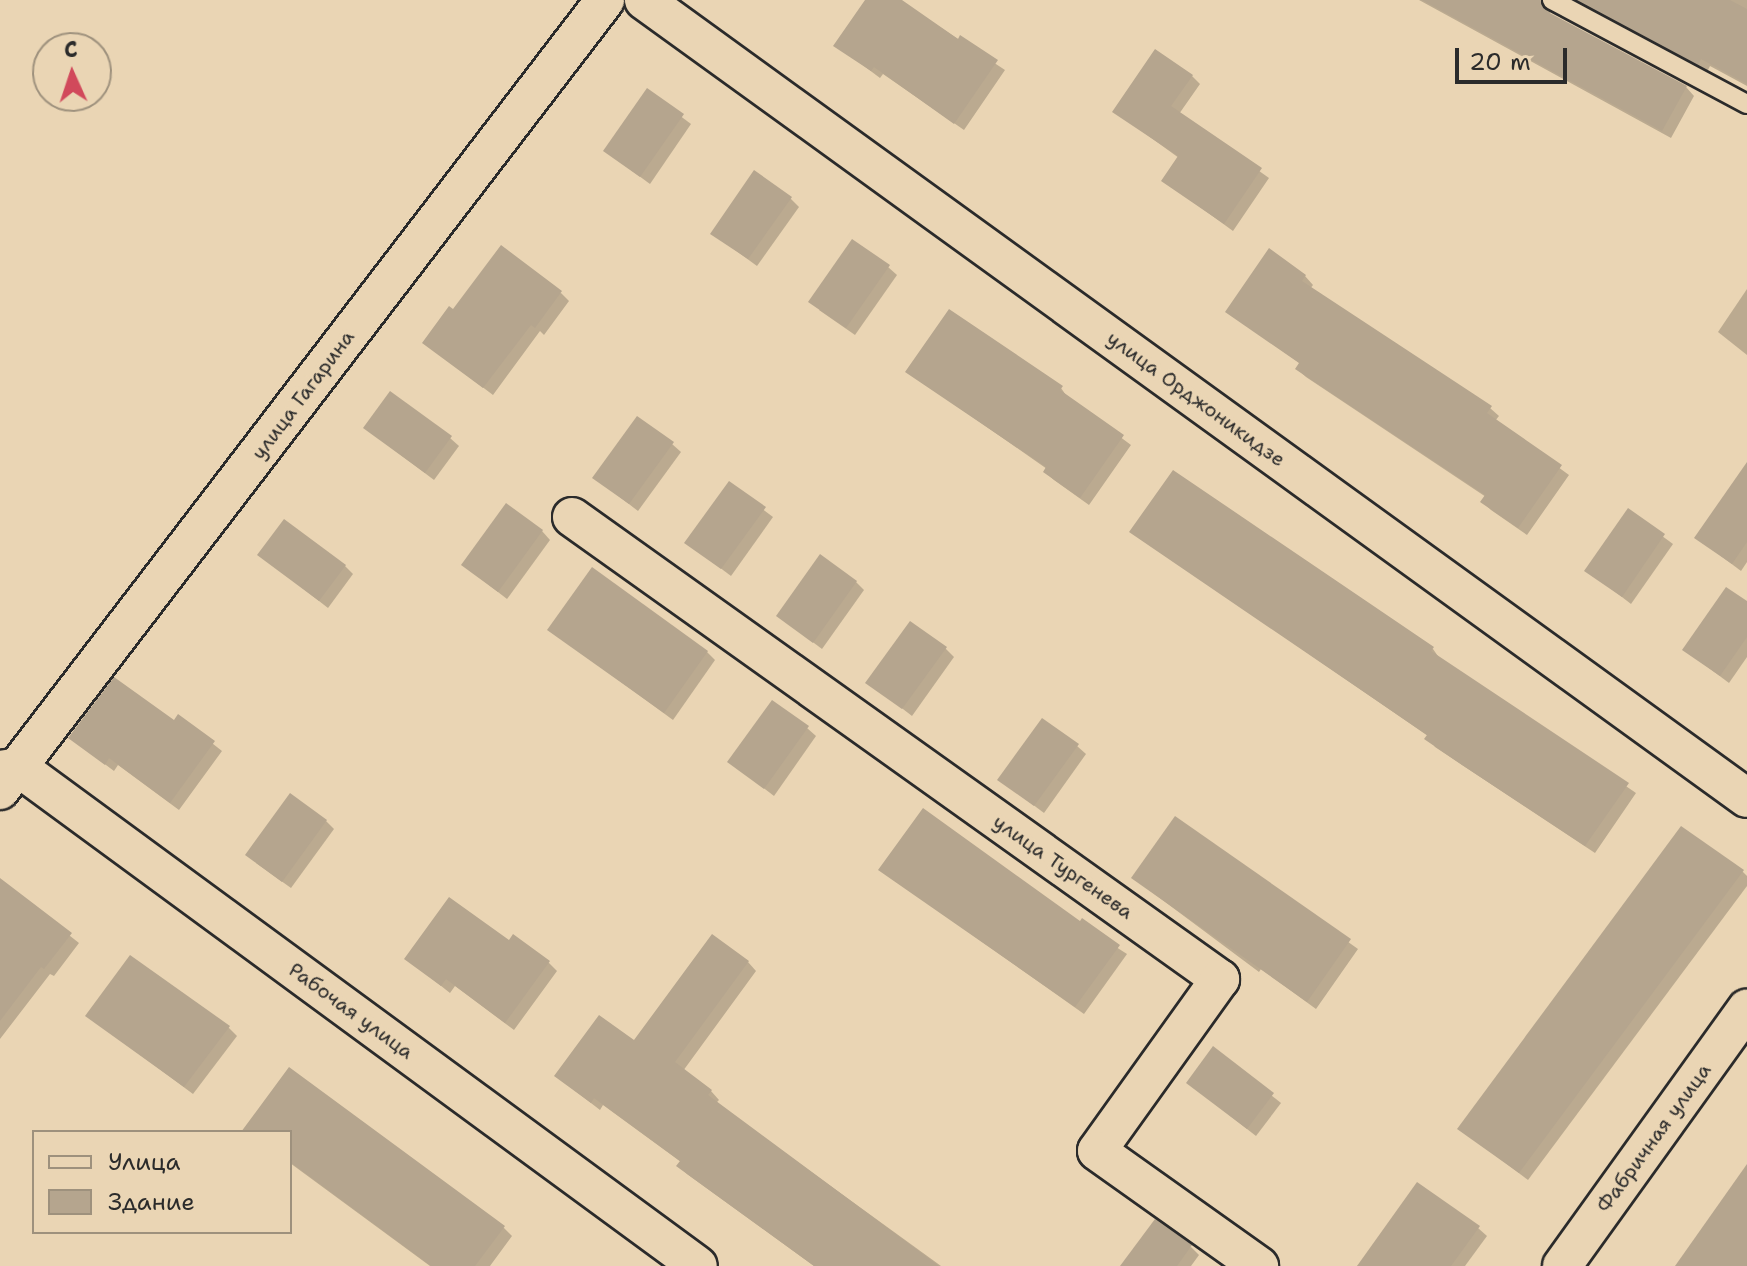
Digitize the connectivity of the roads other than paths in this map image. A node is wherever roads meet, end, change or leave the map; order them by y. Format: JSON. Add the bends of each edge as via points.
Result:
{"nodes":[{"id":1,"x":605,"y":0,"type":"edge"},
{"id":2,"x":644,"y":0,"type":"edge"},
{"id":3,"x":1552,"y":0,"type":"edge"},
{"id":4,"x":1747,"y":104,"type":"edge"},
{"id":5,"x":572,"y":517,"type":"dead end"},
{"id":6,"x":6,"y":775,"type":"edge"},
{"id":7,"x":1747,"y":798,"type":"edge"},
{"id":8,"x":1747,"y":1009,"type":"edge"},
{"id":9,"x":698,"y":1266,"type":"edge"},
{"id":10,"x":1259,"y":1266,"type":"edge"},
{"id":11,"x":1562,"y":1266,"type":"edge"}],
"edges":[{"from":1,"to":6,"type":"street","name":"улица Гагарина"},
{"from":2,"to":7,"type":"street","name":"улица Орджоникидзе"},
{"from":3,"to":4,"type":"lane"},
{"from":5,"to":10,"type":"street","name":"улица Тургенева","via":[[1220,979],[1097,1151]]},
{"from":6,"to":9,"type":"street","name":"Рабочая улица"},
{"from":8,"to":11,"type":"street","name":"Фабричная улица"}]}
